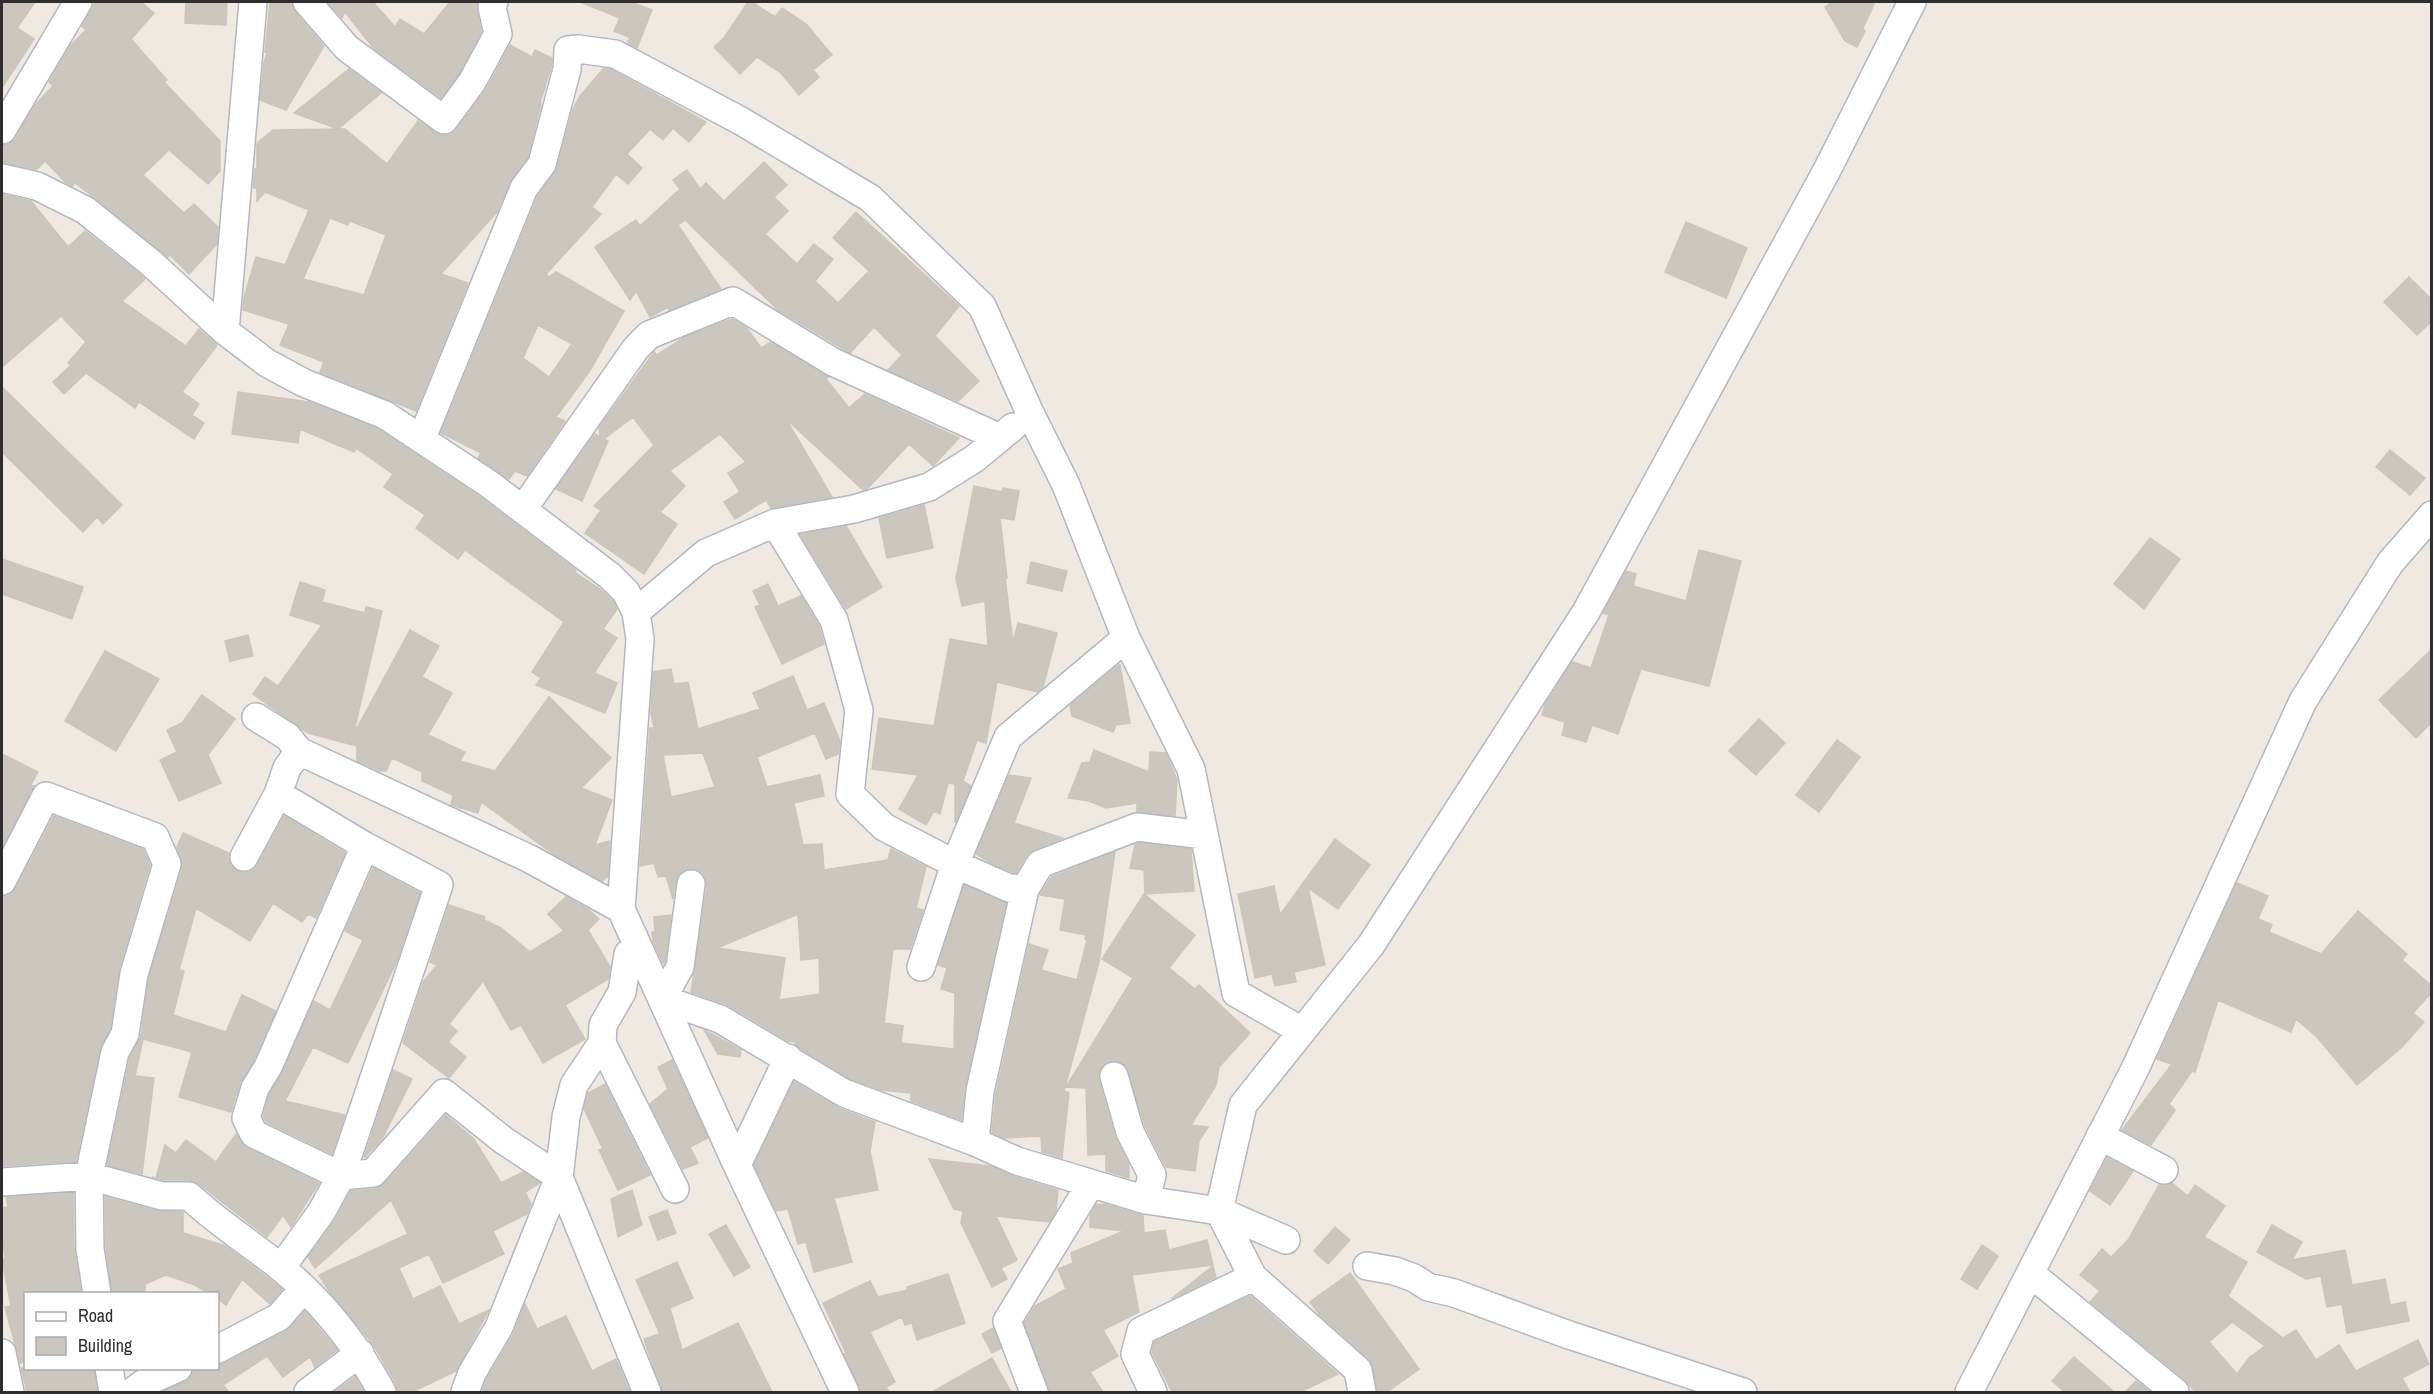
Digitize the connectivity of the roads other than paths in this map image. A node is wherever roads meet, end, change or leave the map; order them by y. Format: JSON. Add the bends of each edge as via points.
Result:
{"nodes":[{"id":1,"x":78,"y":2,"type":"edge"},
{"id":2,"x":253,"y":2,"type":"edge"},
{"id":3,"x":307,"y":2,"type":"edge"},
{"id":4,"x":1912,"y":2,"type":"edge"},
{"id":5,"x":488,"y":3,"type":"edge"},
{"id":6,"x":2,"y":129,"type":"edge"},
{"id":7,"x":2,"y":178,"type":"edge"},
{"id":8,"x":225,"y":331,"type":"junction"},
{"id":9,"x":1030,"y":413,"type":"junction"},
{"id":10,"x":422,"y":438,"type":"junction"},
{"id":11,"x":1000,"y":438,"type":"junction"},
{"id":12,"x":523,"y":509,"type":"junction"},
{"id":13,"x":2432,"y":515,"type":"edge"},
{"id":14,"x":775,"y":523,"type":"junction"},
{"id":15,"x":636,"y":612,"type":"junction"},
{"id":16,"x":1126,"y":638,"type":"junction"},
{"id":17,"x":256,"y":717,"type":"dead end"},
{"id":18,"x":299,"y":751,"type":"junction"},
{"id":19,"x":278,"y":794,"type":"junction"},
{"id":20,"x":1204,"y":835,"type":"junction"},
{"id":21,"x":365,"y":846,"type":"junction"},
{"id":22,"x":244,"y":857,"type":"dead end"},
{"id":23,"x":954,"y":864,"type":"junction"},
{"id":24,"x":2,"y":881,"type":"edge"},
{"id":25,"x":691,"y":884,"type":"dead end"},
{"id":26,"x":1025,"y":889,"type":"junction"},
{"id":27,"x":621,"y":909,"type":"junction"},
{"id":28,"x":638,"y":947,"type":"junction"},
{"id":29,"x":921,"y":967,"type":"dead end"},
{"id":30,"x":662,"y":999,"type":"junction"},
{"id":31,"x":1302,"y":1031,"type":"junction"},
{"id":32,"x":602,"y":1043,"type":"junction"},
{"id":33,"x":788,"y":1058,"type":"junction"},
{"id":34,"x":1114,"y":1077,"type":"dead end"},
{"id":35,"x":2100,"y":1136,"type":"junction"},
{"id":36,"x":975,"y":1142,"type":"junction"},
{"id":37,"x":737,"y":1165,"type":"junction"},
{"id":38,"x":2164,"y":1170,"type":"dead end"},
{"id":39,"x":89,"y":1176,"type":"junction"},
{"id":40,"x":341,"y":1176,"type":"junction"},
{"id":41,"x":559,"y":1177,"type":"junction"},
{"id":42,"x":2,"y":1182,"type":"edge"},
{"id":43,"x":1090,"y":1185,"type":"junction"},
{"id":44,"x":675,"y":1190,"type":"dead end"},
{"id":45,"x":1146,"y":1200,"type":"junction"},
{"id":46,"x":1219,"y":1211,"type":"junction"},
{"id":47,"x":1286,"y":1240,"type":"dead end"},
{"id":48,"x":1367,"y":1266,"type":"dead end"},
{"id":49,"x":281,"y":1268,"type":"junction"},
{"id":50,"x":2030,"y":1273,"type":"junction"},
{"id":51,"x":1252,"y":1277,"type":"junction"},
{"id":52,"x":304,"y":1288,"type":"junction"},
{"id":53,"x":97,"y":1292,"type":"edge"},
{"id":54,"x":219,"y":1348,"type":"edge"},
{"id":55,"x":2,"y":1353,"type":"edge"},
{"id":56,"x":360,"y":1353,"type":"junction"},
{"id":57,"x":109,"y":1370,"type":"edge"},
{"id":58,"x":173,"y":1370,"type":"edge"},
{"id":59,"x":10,"y":1392,"type":"edge"},
{"id":60,"x":113,"y":1392,"type":"edge"},
{"id":61,"x":132,"y":1392,"type":"edge"},
{"id":62,"x":308,"y":1392,"type":"edge"},
{"id":63,"x":382,"y":1392,"type":"edge"},
{"id":64,"x":465,"y":1392,"type":"edge"},
{"id":65,"x":647,"y":1392,"type":"edge"},
{"id":66,"x":845,"y":1392,"type":"edge"},
{"id":67,"x":1034,"y":1392,"type":"edge"},
{"id":68,"x":1153,"y":1392,"type":"edge"},
{"id":69,"x":1362,"y":1392,"type":"edge"},
{"id":70,"x":1743,"y":1392,"type":"edge"},
{"id":71,"x":1969,"y":1392,"type":"edge"},
{"id":72,"x":2175,"y":1392,"type":"edge"}],
"edges":[{"from":1,"to":6,"type":"street"},
{"from":2,"to":8,"type":"street"},
{"from":3,"to":5,"type":"street","via":[[347,48],[444,120],[472,82],[498,34]]},
{"from":4,"to":31,"type":"street","via":[[1826,172],[1586,612],[1371,945]]},
{"from":7,"to":8,"type":"street","via":[[37,186],[85,210]]},
{"from":8,"to":10,"type":"street","via":[[267,363],[304,383],[385,415]]},
{"from":9,"to":10,"type":"street","via":[[982,306],[870,198],[741,121],[615,54],[578,49],[568,50],[567,69],[542,164],[524,188]]},
{"from":9,"to":11,"type":"street"},
{"from":9,"to":16,"type":"street","via":[[1066,485]]},
{"from":10,"to":12,"type":"street"},
{"from":11,"to":12,"type":"street","via":[[833,362],[734,301],[649,335]]},
{"from":11,"to":14,"type":"street","via":[[929,487],[854,509]]},
{"from":12,"to":15,"type":"street","via":[[610,576],[626,592]]},
{"from":13,"to":35,"type":"street","via":[[2390,562],[2303,700]]},
{"from":14,"to":15,"type":"street","via":[[706,553]]},
{"from":14,"to":23,"type":"street","via":[[834,620],[859,710],[850,794],[884,827]]},
{"from":15,"to":27,"type":"street","via":[[639,669]]},
{"from":16,"to":20,"type":"street","via":[[1191,769]]},
{"from":16,"to":23,"type":"street","via":[[1008,737]]},
{"from":17,"to":18,"type":"street","via":[[288,737]]},
{"from":18,"to":19,"type":"street","via":[[287,768]]},
{"from":18,"to":27,"type":"street","via":[[530,860]]},
{"from":19,"to":21,"type":"street"},
{"from":19,"to":22,"type":"street"},
{"from":20,"to":26,"type":"street","via":[[1137,827],[1040,864]]},
{"from":20,"to":31,"type":"street","via":[[1236,993]]},
{"from":21,"to":40,"type":"street","via":[[439,885]]},
{"from":21,"to":40,"type":"street","via":[[268,1067],[255,1088],[246,1118],[254,1134]]},
{"from":23,"to":26,"type":"street","via":[[1009,888]]},
{"from":23,"to":29,"type":"street"},
{"from":24,"to":39,"type":"street","via":[[46,796],[154,837],[167,864],[134,974],[125,1034],[115,1052]]},
{"from":25,"to":30,"type":"street","via":[[680,967]]},
{"from":26,"to":36,"type":"street","via":[[980,1091]]},
{"from":27,"to":28,"type":"street"},
{"from":28,"to":30,"type":"street"},
{"from":28,"to":32,"type":"street","via":[[628,954],[622,992],[603,1025]]},
{"from":30,"to":33,"type":"street","via":[[720,1019]]},
{"from":30,"to":37,"type":"street"},
{"from":31,"to":46,"type":"street","via":[[1242,1105]]},
{"from":32,"to":41,"type":"street","via":[[574,1085]]},
{"from":32,"to":44,"type":"street"},
{"from":33,"to":36,"type":"street","via":[[844,1093]]},
{"from":33,"to":37,"type":"street"},
{"from":34,"to":45,"type":"street","via":[[1130,1132],[1152,1175]]},
{"from":35,"to":38,"type":"street"},
{"from":35,"to":50,"type":"street"},
{"from":36,"to":43,"type":"street","via":[[1017,1161]]},
{"from":37,"to":66,"type":"street"},
{"from":39,"to":42,"type":"street"},
{"from":39,"to":49,"type":"street","via":[[162,1197],[189,1196]]},
{"from":39,"to":53,"type":"street","via":[[90,1249]]},
{"from":40,"to":41,"type":"street","via":[[373,1173],[444,1093],[503,1140]]},
{"from":40,"to":49,"type":"street","via":[[322,1211]]},
{"from":41,"to":64,"type":"street","via":[[499,1327]]},
{"from":41,"to":65,"type":"street"},
{"from":43,"to":45,"type":"street"},
{"from":43,"to":67,"type":"street","via":[[1007,1321]]},
{"from":45,"to":46,"type":"street"},
{"from":46,"to":47,"type":"street"},
{"from":46,"to":51,"type":"street"},
{"from":48,"to":70,"type":"street","via":[[1395,1271],[1428,1287]]},
{"from":49,"to":52,"type":"street"},
{"from":50,"to":71,"type":"street"},
{"from":50,"to":72,"type":"street"},
{"from":51,"to":68,"type":"street","via":[[1141,1331],[1135,1354]]},
{"from":51,"to":69,"type":"street","via":[[1358,1370]]},
{"from":52,"to":54,"type":"street","via":[[279,1317]]},
{"from":52,"to":56,"type":"street"},
{"from":55,"to":59,"type":"street"},
{"from":56,"to":62,"type":"street"},
{"from":56,"to":63,"type":"street"},
{"from":57,"to":60,"type":"street"},
{"from":58,"to":61,"type":"street"}]}
